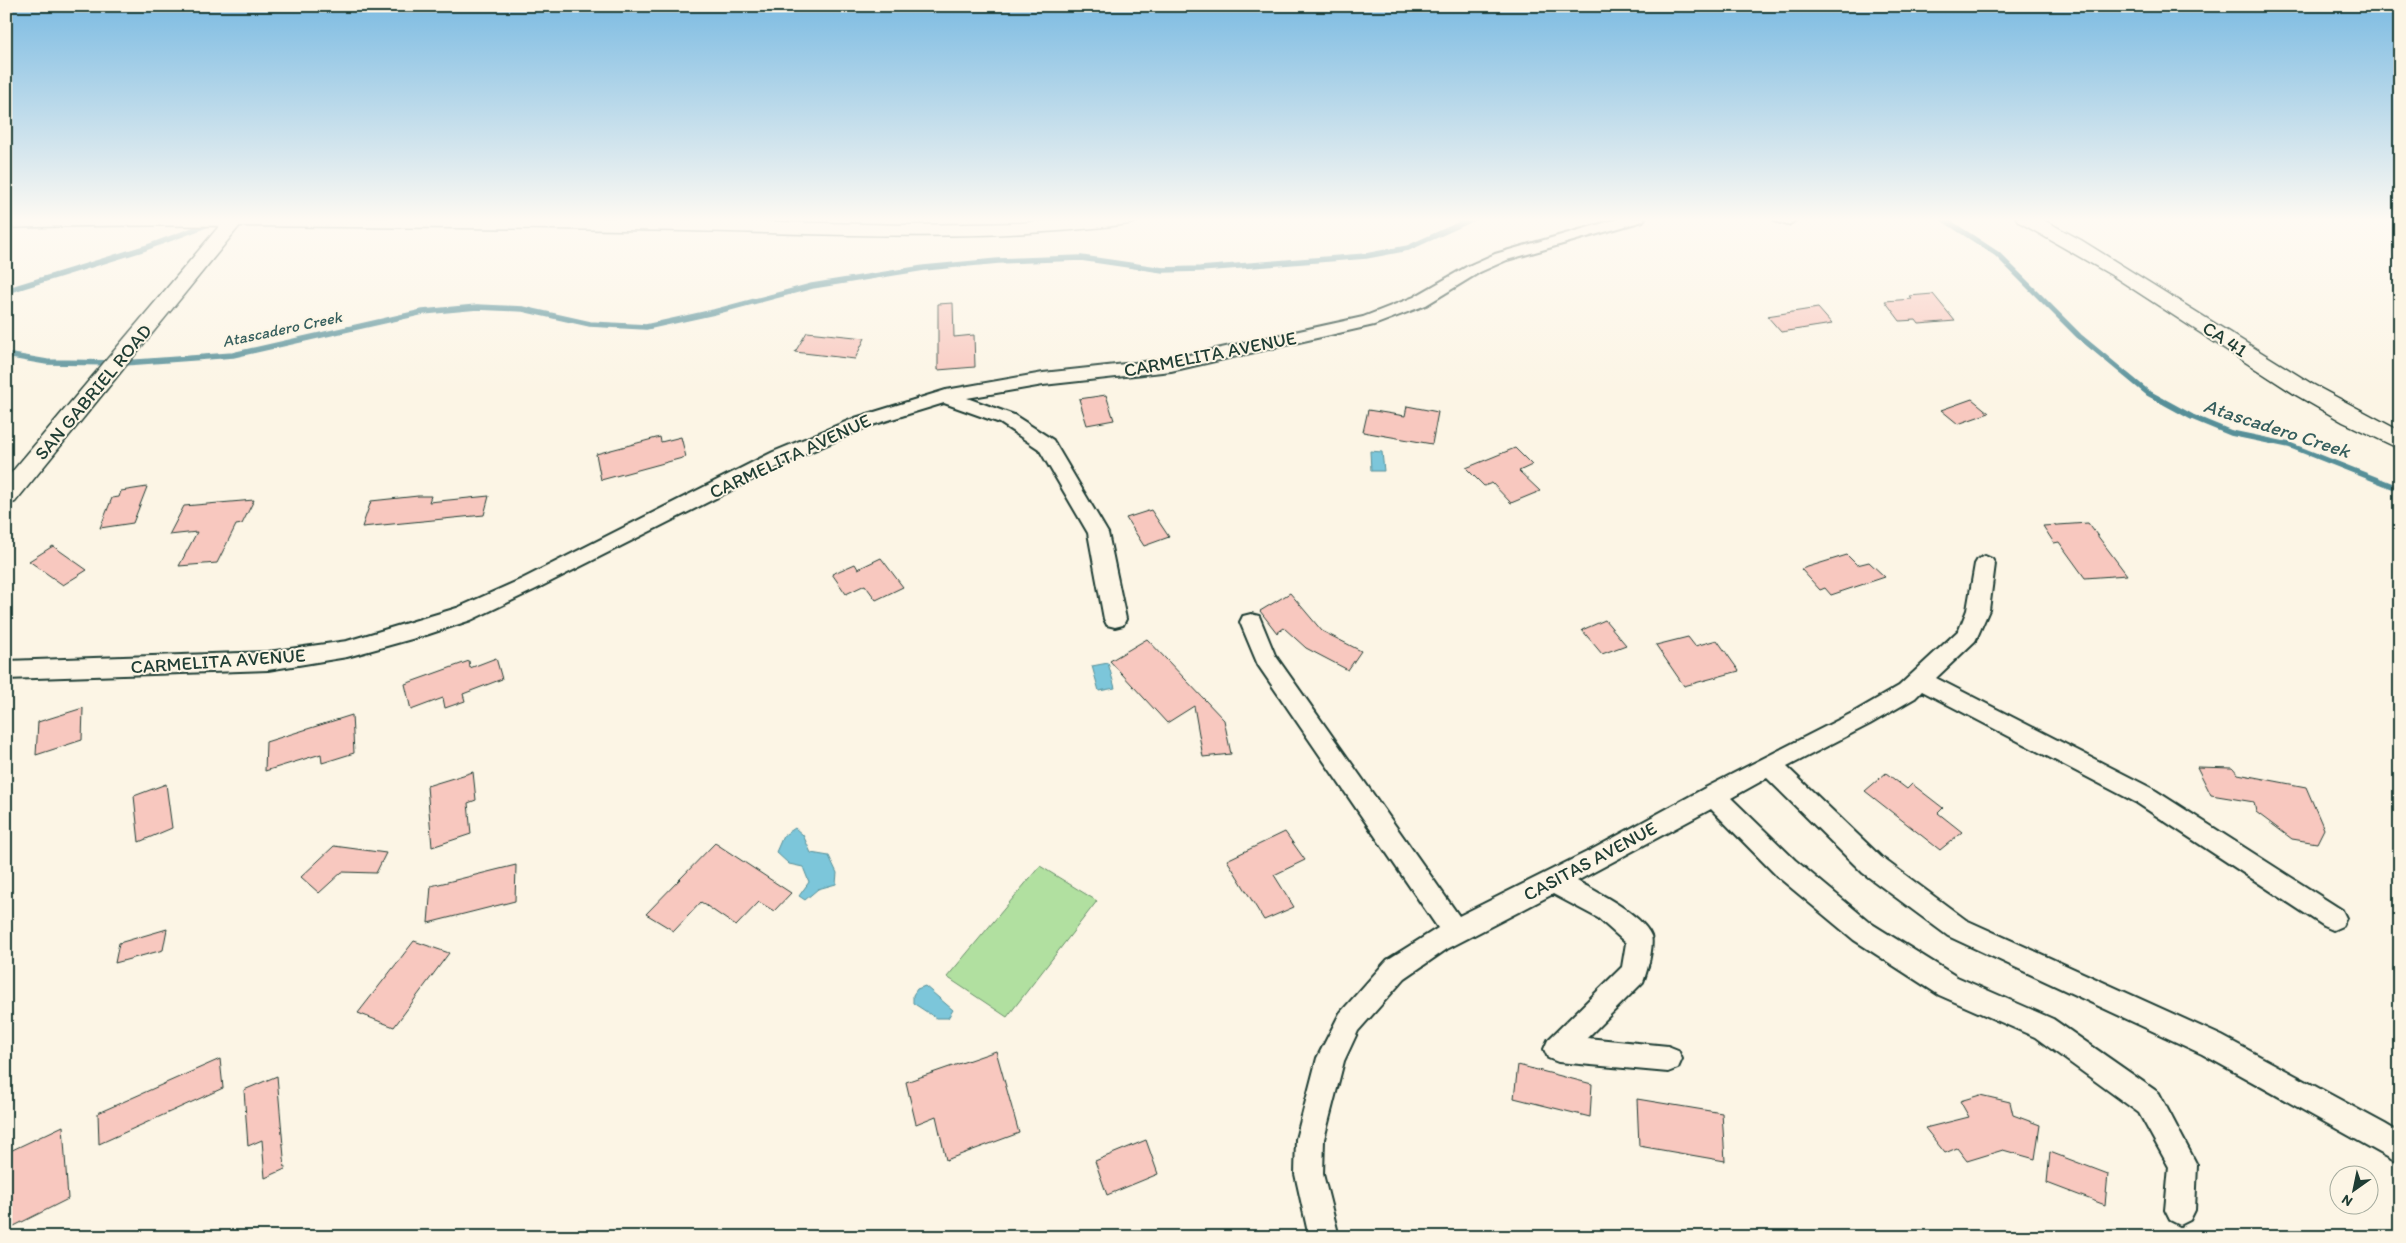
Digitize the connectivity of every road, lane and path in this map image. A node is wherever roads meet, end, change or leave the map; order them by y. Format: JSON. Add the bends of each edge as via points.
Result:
{"nodes":[{"id":1,"x":188,"y":276,"type":"edge"},
{"id":2,"x":1462,"y":276,"type":"edge"},
{"id":3,"x":2126,"y":276,"type":"edge"},
{"id":4,"x":946,"y":396,"type":"junction"},
{"id":5,"x":2400,"y":441,"type":"edge"},
{"id":6,"x":6,"y":496,"type":"edge"},
{"id":7,"x":1985,"y":564,"type":"dead end"},
{"id":8,"x":1115,"y":619,"type":"dead end"},
{"id":9,"x":1250,"y":622,"type":"dead end"},
{"id":10,"x":6,"y":670,"type":"edge"},
{"id":11,"x":1920,"y":680,"type":"junction"},
{"id":12,"x":1769,"y":766,"type":"junction"},
{"id":13,"x":1714,"y":795,"type":"junction"},
{"id":14,"x":1553,"y":881,"type":"junction"},
{"id":15,"x":2333,"y":918,"type":"dead end"},
{"id":16,"x":1455,"y":931,"type":"junction"},
{"id":17,"x":1668,"y":1060,"type":"dead end"},
{"id":18,"x":2400,"y":1150,"type":"edge"},
{"id":19,"x":2180,"y":1210,"type":"dead end"},
{"id":20,"x":1324,"y":1237,"type":"edge"}],
"edges":[{"from":1,"to":6,"type":"main road","name":"SAN GABRIEL ROAD"},
{"from":2,"to":4,"type":"street","name":"CARMELITA AVENUE","via":[[1420,301],[1368,321],[1171,365],[1044,379]]},
{"from":3,"to":5,"type":"main road","name":"CA 41","number":"CA 41","via":[[2326,403]]},
{"from":4,"to":8,"type":"street","via":[[1007,419],[1046,445],[1098,533]]},
{"from":4,"to":10,"type":"street","name":"CARMELITA AVENUE","via":[[895,410],[820,438],[500,598],[386,639],[268,661]]},
{"from":7,"to":11,"type":"street","name":"CASITAS AVENUE","via":[[1978,610],[1967,635]]},
{"from":9,"to":16,"type":"street","via":[[1266,659]]},
{"from":11,"to":12,"type":"street","name":"CASITAS AVENUE","via":[[1907,692],[1862,718]]},
{"from":11,"to":15,"type":"street","via":[[2145,796]]},
{"from":12,"to":13,"type":"street","name":"CASITAS AVENUE"},
{"from":12,"to":18,"type":"street","via":[[1872,865],[1957,928],[2212,1046]]},
{"from":13,"to":14,"type":"street","name":"CASITAS AVENUE"},
{"from":13,"to":19,"type":"street","via":[[1786,868],[1863,932],[1948,986],[2044,1028],[2149,1103],[2184,1165]]},
{"from":14,"to":16,"type":"street","name":"CASITAS AVENUE"},
{"from":14,"to":17,"type":"street","via":[[1606,910],[1639,939],[1634,973],[1558,1049]]},
{"from":16,"to":20,"type":"street","name":"CASITAS AVENUE","via":[[1396,969],[1349,1022],[1331,1058],[1310,1139],[1309,1174]]}]}
